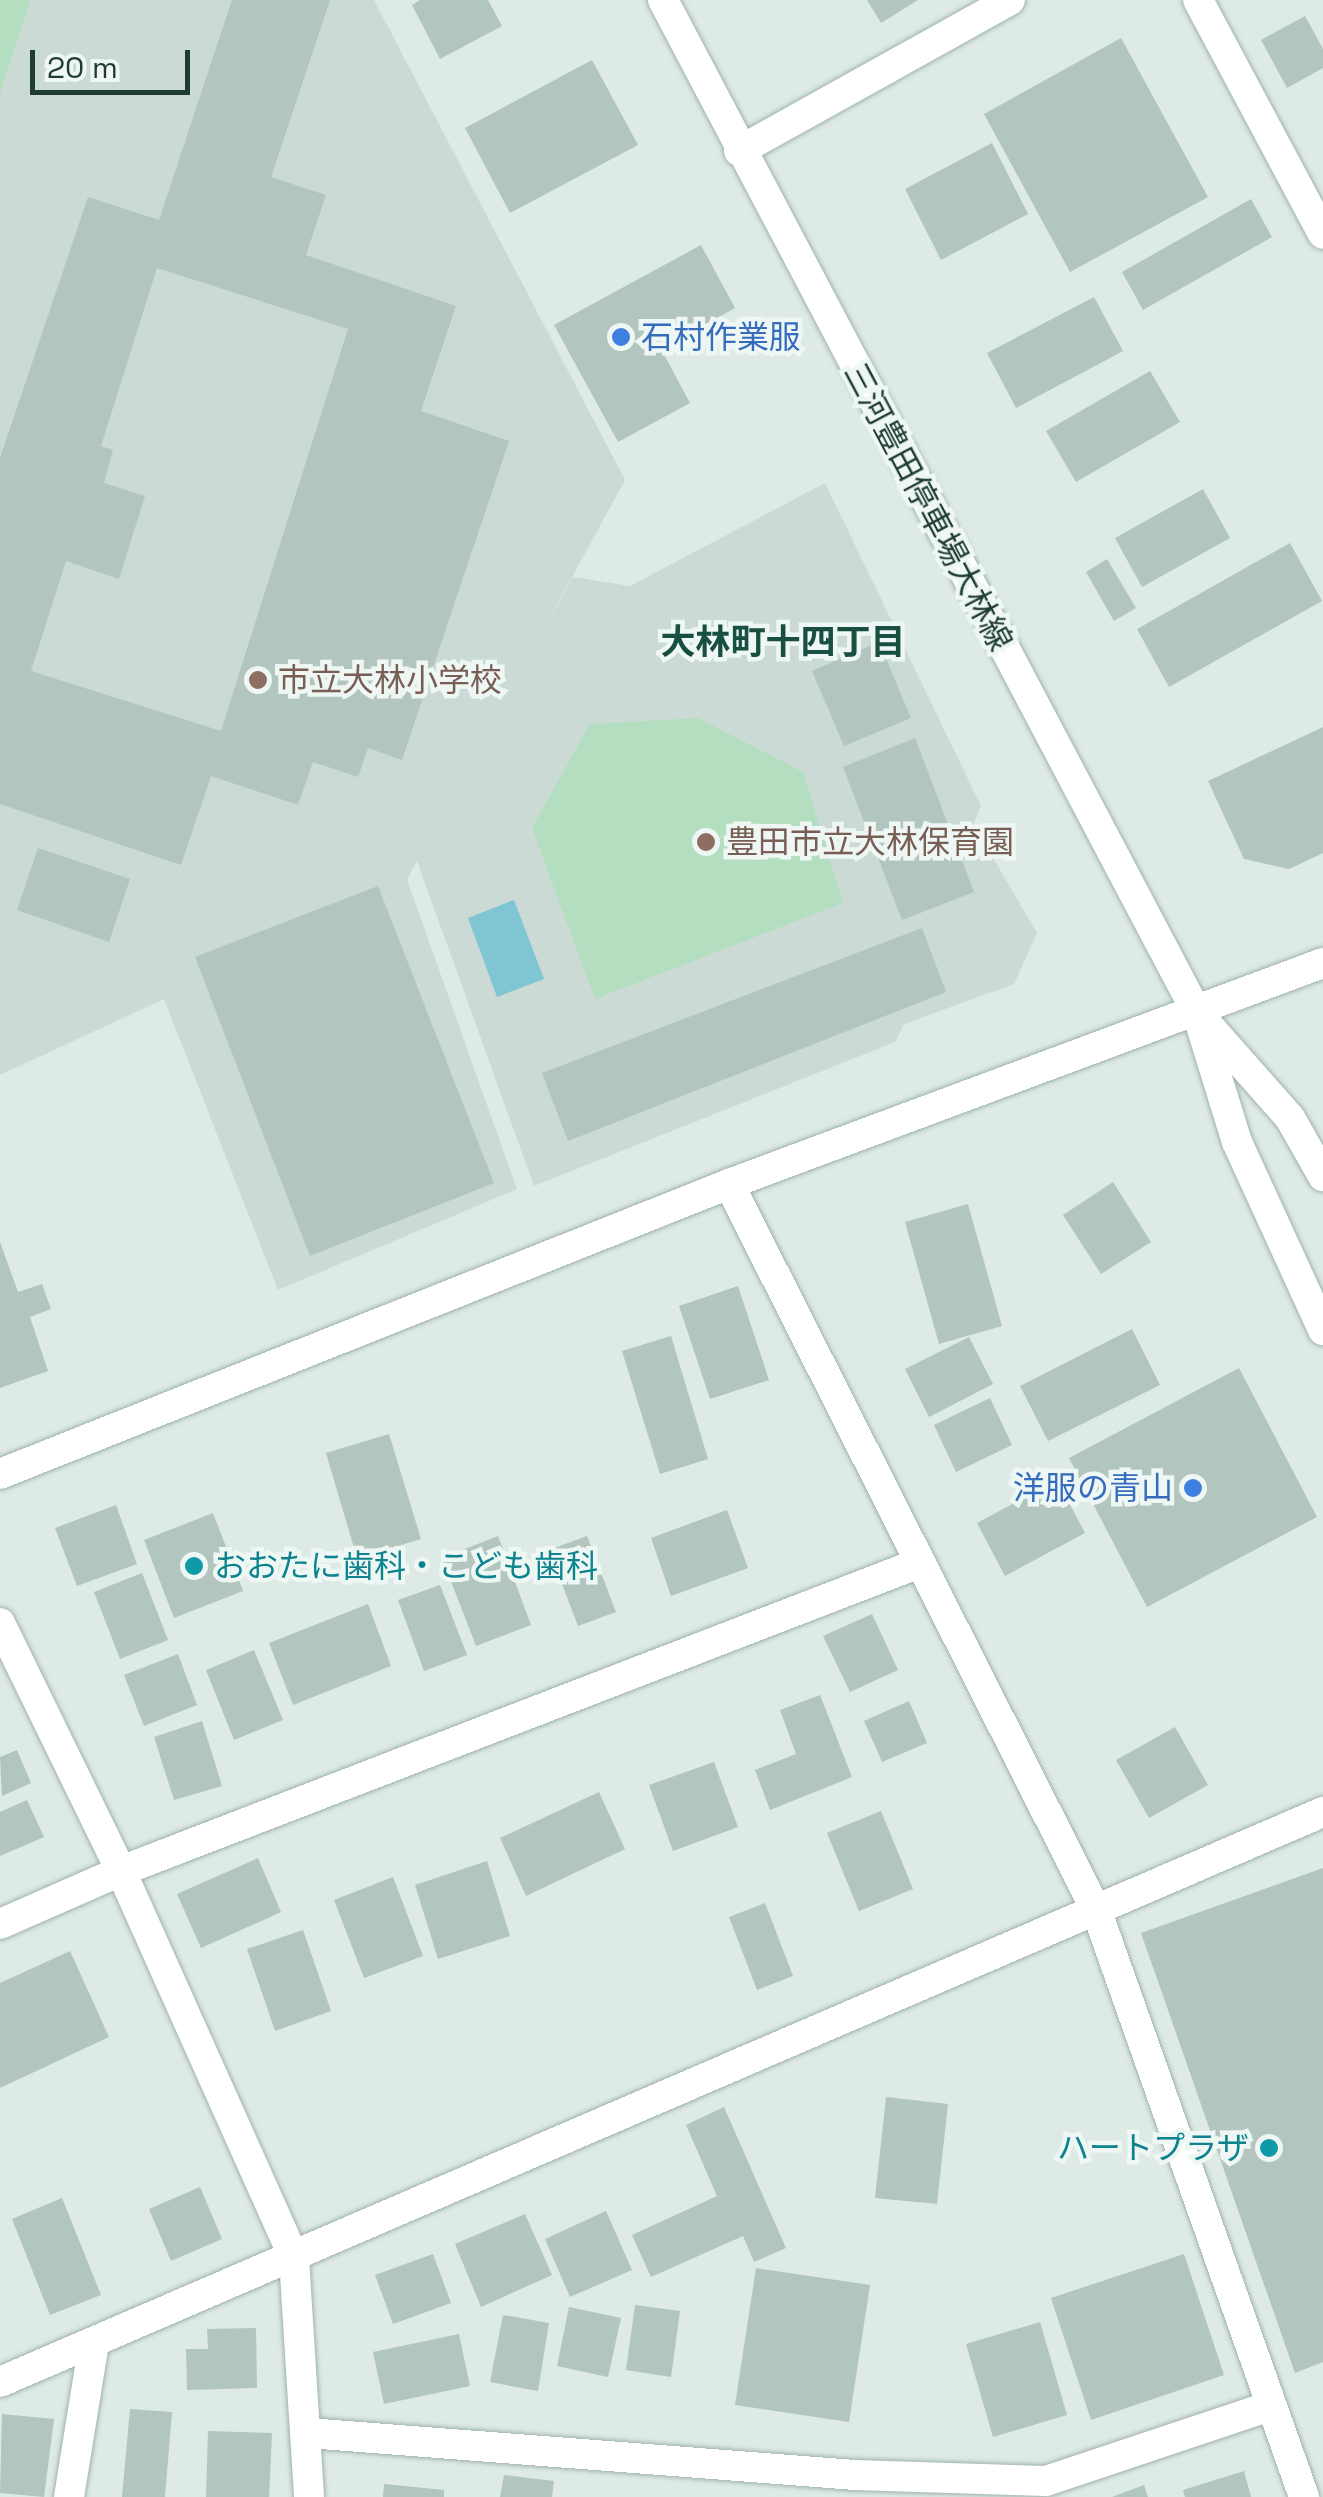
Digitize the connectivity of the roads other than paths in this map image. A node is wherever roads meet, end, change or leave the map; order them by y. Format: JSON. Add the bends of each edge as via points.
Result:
{"nodes":[{"id":1,"x":663,"y":0,"type":"edge"},
{"id":2,"x":1010,"y":0,"type":"edge"},
{"id":3,"x":1198,"y":0,"type":"edge"},
{"id":4,"x":739,"y":151,"type":"junction"},
{"id":5,"x":1323,"y":234,"type":"edge"},
{"id":6,"x":1323,"y":963,"type":"edge"},
{"id":7,"x":1197,"y":1013,"type":"junction"},
{"id":8,"x":1323,"y":1176,"type":"edge"},
{"id":9,"x":729,"y":1184,"type":"junction"},
{"id":10,"x":1323,"y":1330,"type":"edge"},
{"id":11,"x":0,"y":1474,"type":"edge"},
{"id":12,"x":917,"y":1564,"type":"junction"},
{"id":13,"x":0,"y":1623,"type":"edge"},
{"id":14,"x":1323,"y":1812,"type":"edge"},
{"id":15,"x":121,"y":1871,"type":"junction"},
{"id":16,"x":1097,"y":1912,"type":"junction"},
{"id":17,"x":0,"y":1924,"type":"edge"},
{"id":18,"x":294,"y":2258,"type":"junction"},
{"id":19,"x":94,"y":2343,"type":"junction"},
{"id":20,"x":0,"y":2382,"type":"edge"},
{"id":21,"x":1270,"y":2406,"type":"junction"},
{"id":22,"x":308,"y":2433,"type":"junction"},
{"id":23,"x":854,"y":2486,"type":"edge"},
{"id":24,"x":69,"y":2497,"type":"edge"},
{"id":25,"x":309,"y":2497,"type":"edge"},
{"id":26,"x":1304,"y":2497,"type":"edge"}],
"edges":[{"from":1,"to":4,"type":"street","name":"三河豊田停車場大林線"},
{"from":2,"to":4,"type":"street"},
{"from":3,"to":5,"type":"street"},
{"from":4,"to":7,"type":"street","name":"三河豊田停車場大林線"},
{"from":6,"to":7,"type":"street"},
{"from":7,"to":8,"type":"street","name":"三河豊田停車場大林線","via":[[1290,1118]]},
{"from":7,"to":9,"type":"street"},
{"from":7,"to":10,"type":"street","name":"三河豊田停車場大林線","via":[[1237,1142]]},
{"from":9,"to":11,"type":"street"},
{"from":9,"to":12,"type":"street"},
{"from":12,"to":15,"type":"street"},
{"from":12,"to":16,"type":"street"},
{"from":13,"to":15,"type":"street"},
{"from":14,"to":16,"type":"street"},
{"from":15,"to":17,"type":"street"},
{"from":15,"to":18,"type":"street"},
{"from":16,"to":18,"type":"street"},
{"from":16,"to":21,"type":"street"},
{"from":18,"to":19,"type":"street"},
{"from":18,"to":22,"type":"street"},
{"from":19,"to":20,"type":"street"},
{"from":19,"to":24,"type":"street"},
{"from":21,"to":23,"type":"street","via":[[1046,2482]]},
{"from":21,"to":26,"type":"street"},
{"from":22,"to":23,"type":"street"},
{"from":22,"to":25,"type":"street"}]}
